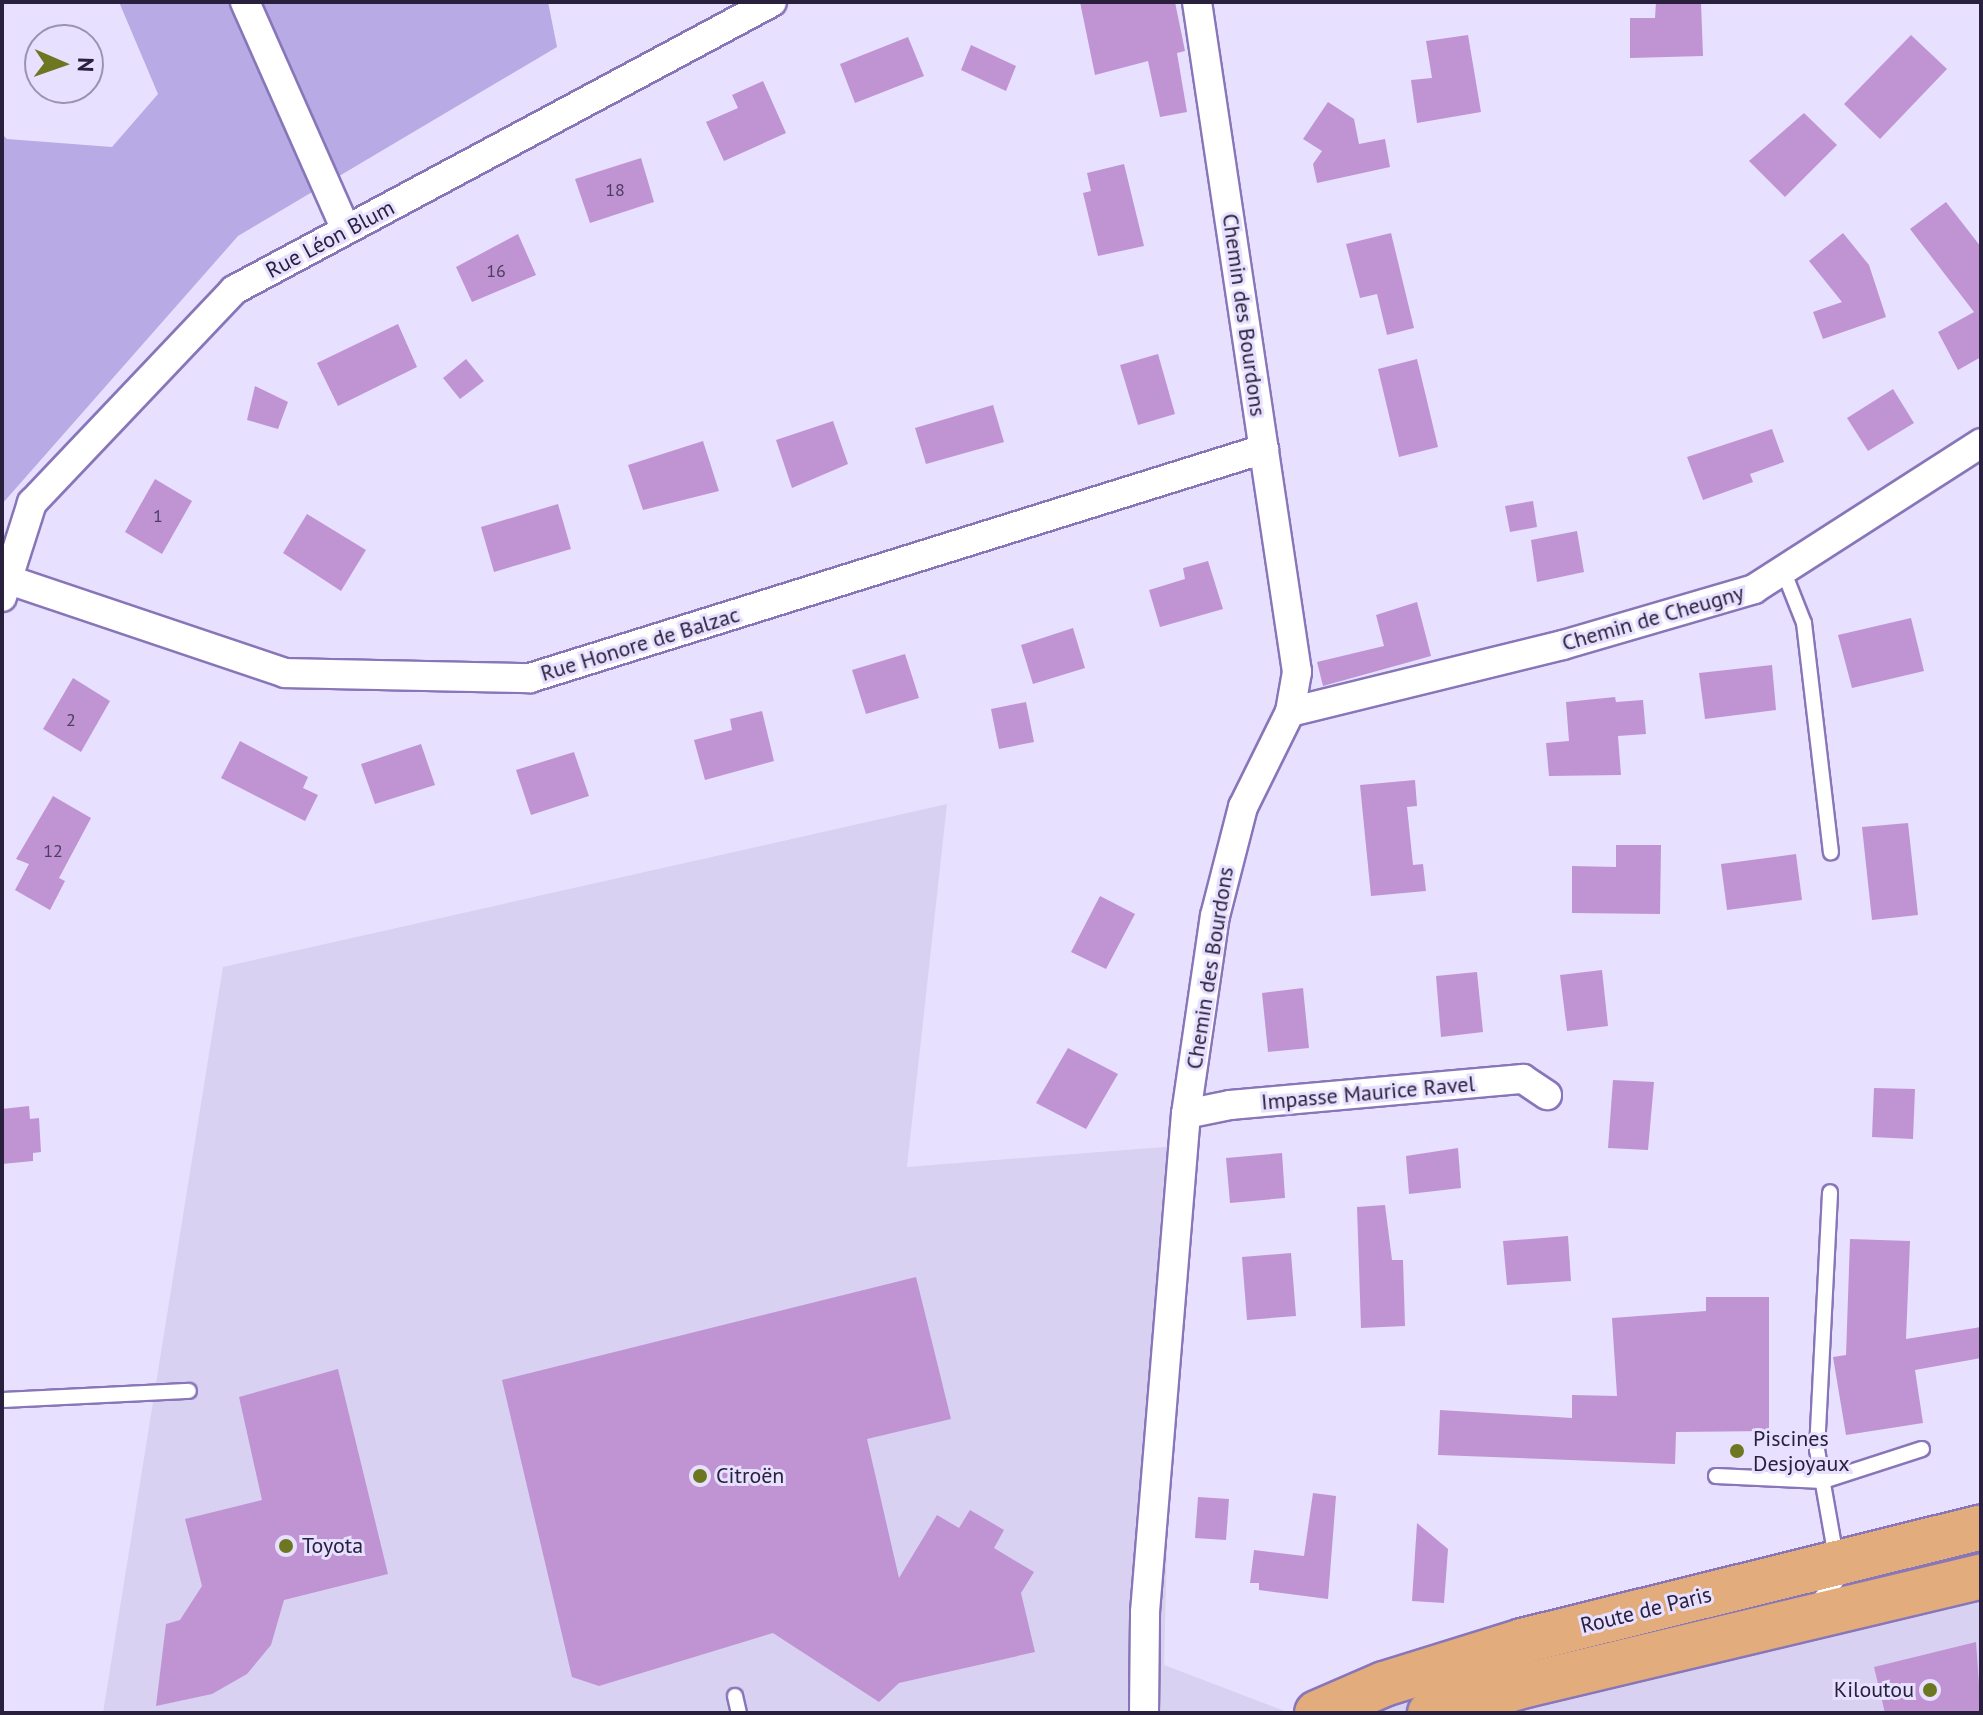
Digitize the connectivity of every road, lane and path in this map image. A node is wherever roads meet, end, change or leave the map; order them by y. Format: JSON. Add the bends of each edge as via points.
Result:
{"nodes":[{"id":1,"x":245,"y":2,"type":"edge"},
{"id":2,"x":772,"y":2,"type":"edge"},
{"id":3,"x":1197,"y":2,"type":"edge"},
{"id":4,"x":346,"y":230,"type":"junction"},
{"id":5,"x":1981,"y":443,"type":"edge"},
{"id":6,"x":1264,"y":449,"type":"junction"},
{"id":7,"x":1783,"y":570,"type":"junction"},
{"id":8,"x":4,"y":588,"type":"edge"},
{"id":9,"x":1290,"y":712,"type":"junction"},
{"id":10,"x":1831,"y":852,"type":"dead end"},
{"id":11,"x":1547,"y":1095,"type":"dead end"},
{"id":12,"x":1186,"y":1114,"type":"junction"},
{"id":13,"x":1830,"y":1192,"type":"dead end"},
{"id":14,"x":189,"y":1391,"type":"dead end"},
{"id":15,"x":2,"y":1400,"type":"edge"},
{"id":16,"x":1922,"y":1449,"type":"dead end"},
{"id":17,"x":1716,"y":1476,"type":"dead end"},
{"id":18,"x":1823,"y":1481,"type":"junction"},
{"id":19,"x":1981,"y":1527,"type":"edge"},
{"id":20,"x":1837,"y":1563,"type":"junction"},
{"id":21,"x":1973,"y":1576,"type":"edge"},
{"id":22,"x":1526,"y":1685,"type":"junction"},
{"id":23,"x":735,"y":1696,"type":"dead end"},
{"id":24,"x":739,"y":1713,"type":"edge"},
{"id":25,"x":1144,"y":1713,"type":"edge"},
{"id":26,"x":1317,"y":1713,"type":"edge"},
{"id":27,"x":1430,"y":1713,"type":"edge"}],
"edges":[{"from":1,"to":4,"type":"street"},
{"from":2,"to":4,"type":"street","name":"Rue Léon Blum"},
{"from":3,"to":6,"type":"street","name":"Chemin des Bourdons"},
{"from":4,"to":8,"type":"street","name":"Rue Léon Blum","via":[[234,290],[32,503]]},
{"from":5,"to":7,"type":"street","name":"Chemin de Cheugny"},
{"from":6,"to":8,"type":"street","name":"Rue Honore de Balzac","via":[[530,678],[285,673]]},
{"from":6,"to":9,"type":"street","name":"Chemin des Bourdons","via":[[1297,672]]},
{"from":7,"to":9,"type":"street","name":"Chemin de Cheugny","via":[[1754,589],[1578,641]]},
{"from":7,"to":10,"type":"lane","via":[[1804,623]]},
{"from":9,"to":12,"type":"street","name":"Chemin des Bourdons","via":[[1243,807],[1225,866]]},
{"from":11,"to":12,"type":"street","name":"Impasse Maurice Ravel","via":[[1523,1079],[1230,1105]]},
{"from":12,"to":25,"type":"street","name":"Chemin des Bourdons","via":[[1145,1612]]},
{"from":13,"to":18,"type":"lane","via":[[1817,1450]]},
{"from":14,"to":15,"type":"lane"},
{"from":16,"to":18,"type":"lane"},
{"from":17,"to":18,"type":"lane"},
{"from":18,"to":20,"type":"lane"},
{"from":19,"to":20,"type":"main road","name":"Route de Paris"},
{"from":20,"to":22,"type":"lane","via":[[1836,1582],[1819,1601],[1673,1636]]},
{"from":20,"to":26,"type":"main road","name":"Route de Paris","via":[[1522,1641],[1384,1684]]},
{"from":21,"to":22,"type":"main road","name":"Route de Paris"},
{"from":22,"to":27,"type":"main road","name":"Route de Paris"},
{"from":23,"to":24,"type":"lane"}]}
